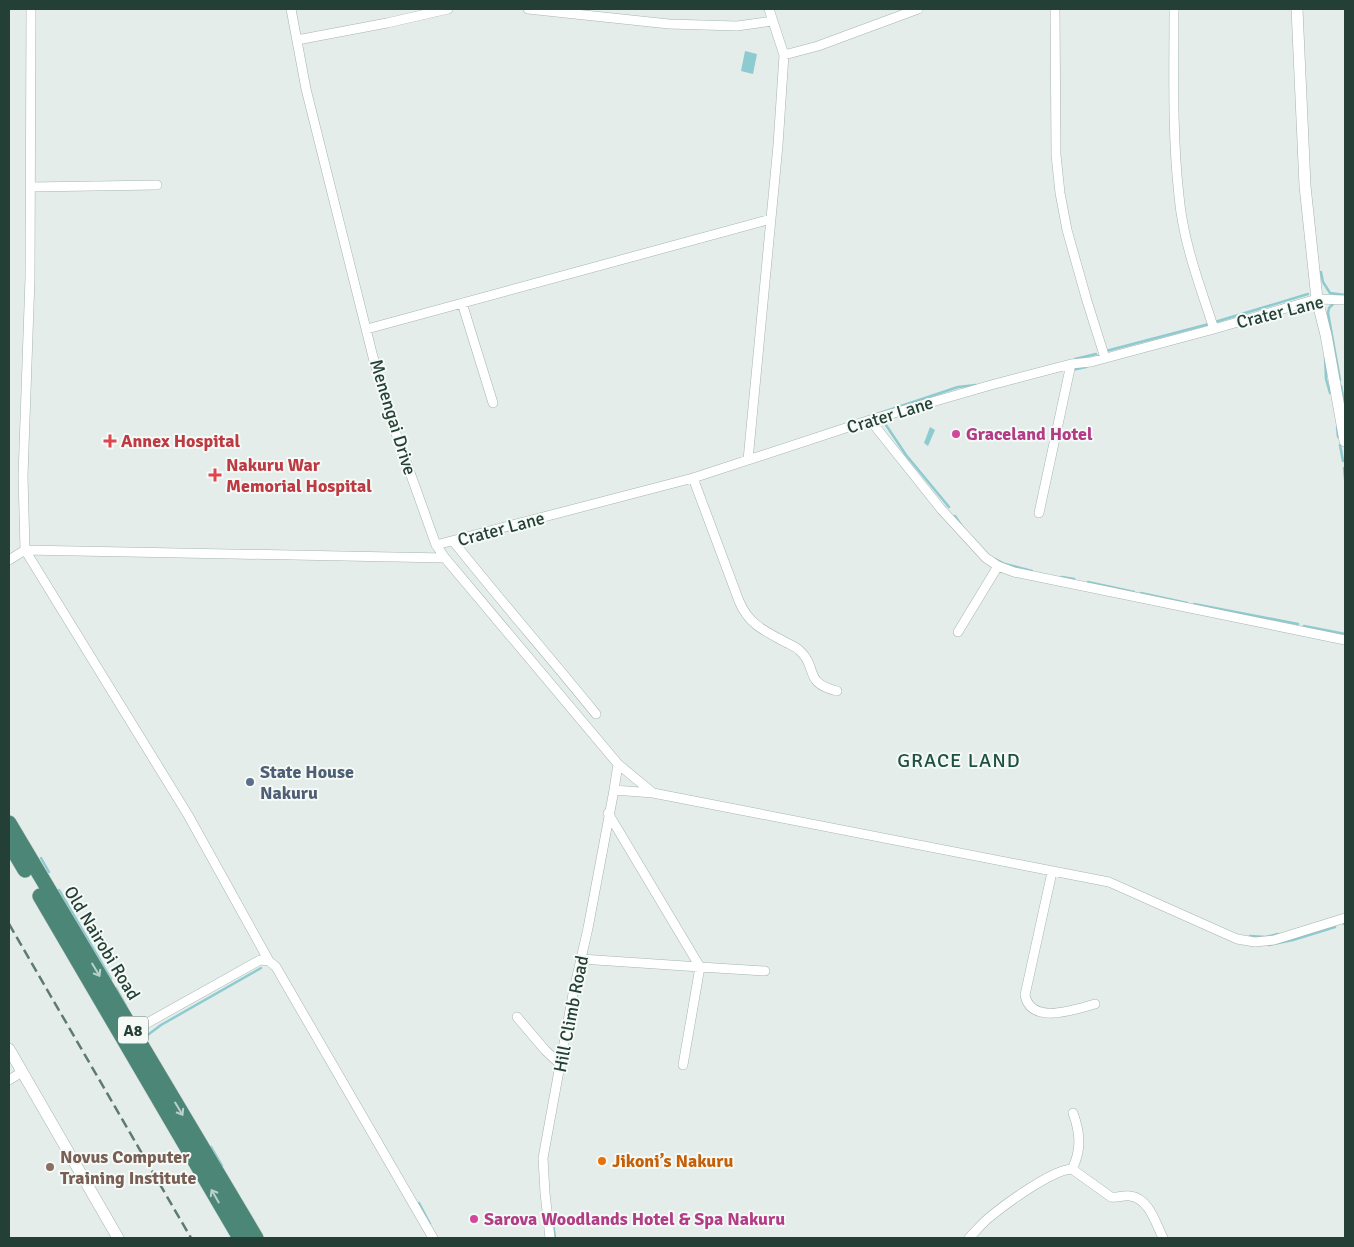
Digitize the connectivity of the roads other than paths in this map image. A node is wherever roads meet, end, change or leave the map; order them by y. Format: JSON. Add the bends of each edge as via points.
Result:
{"nodes":[{"id":1,"x":31,"y":9,"type":"edge"},
{"id":2,"x":291,"y":9,"type":"edge"},
{"id":3,"x":448,"y":9,"type":"edge"},
{"id":4,"x":528,"y":9,"type":"edge"},
{"id":5,"x":768,"y":9,"type":"edge"},
{"id":6,"x":918,"y":9,"type":"edge"},
{"id":7,"x":1055,"y":9,"type":"edge"},
{"id":8,"x":1174,"y":9,"type":"edge"},
{"id":9,"x":1297,"y":9,"type":"edge"},
{"id":10,"x":907,"y":11,"type":"edge"},
{"id":11,"x":773,"y":21,"type":"junction"},
{"id":12,"x":298,"y":40,"type":"junction"},
{"id":13,"x":784,"y":55,"type":"junction"},
{"id":14,"x":157,"y":186,"type":"dead end"},
{"id":15,"x":31,"y":187,"type":"junction"},
{"id":16,"x":771,"y":219,"type":"junction"},
{"id":17,"x":1317,"y":299,"type":"junction"},
{"id":18,"x":1345,"y":300,"type":"edge"},
{"id":19,"x":462,"y":303,"type":"junction"},
{"id":20,"x":367,"y":329,"type":"junction"},
{"id":21,"x":1214,"y":329,"type":"junction"},
{"id":22,"x":1105,"y":358,"type":"junction"},
{"id":23,"x":1072,"y":364,"type":"junction"},
{"id":24,"x":493,"y":403,"type":"dead end"},
{"id":25,"x":870,"y":420,"type":"junction"},
{"id":26,"x":1345,"y":441,"type":"edge"},
{"id":27,"x":748,"y":460,"type":"junction"},
{"id":28,"x":693,"y":478,"type":"junction"},
{"id":29,"x":1040,"y":513,"type":"dead end"},
{"id":30,"x":453,"y":542,"type":"junction"},
{"id":31,"x":436,"y":545,"type":"junction"},
{"id":32,"x":25,"y":550,"type":"junction"},
{"id":33,"x":444,"y":558,"type":"junction"},
{"id":34,"x":9,"y":560,"type":"edge"},
{"id":35,"x":998,"y":566,"type":"junction"},
{"id":36,"x":958,"y":632,"type":"dead end"},
{"id":37,"x":1345,"y":640,"type":"edge"},
{"id":38,"x":837,"y":691,"type":"dead end"},
{"id":39,"x":596,"y":714,"type":"dead end"},
{"id":40,"x":618,"y":764,"type":"junction"},
{"id":41,"x":614,"y":790,"type":"junction"},
{"id":42,"x":652,"y":793,"type":"junction"},
{"id":43,"x":608,"y":813,"type":"junction"},
{"id":44,"x":9,"y":823,"type":"edge"},
{"id":45,"x":9,"y":843,"type":"edge"},
{"id":46,"x":1052,"y":872,"type":"junction"},
{"id":47,"x":1345,"y":918,"type":"edge"},
{"id":48,"x":580,"y":959,"type":"junction"},
{"id":49,"x":269,"y":961,"type":"junction"},
{"id":50,"x":700,"y":967,"type":"junction"},
{"id":51,"x":765,"y":971,"type":"dead end"},
{"id":52,"x":1095,"y":1004,"type":"dead end"},
{"id":53,"x":517,"y":1017,"type":"dead end"},
{"id":54,"x":133,"y":1031,"type":"junction"},
{"id":55,"x":9,"y":1049,"type":"edge"},
{"id":56,"x":561,"y":1065,"type":"junction"},
{"id":57,"x":683,"y":1065,"type":"dead end"},
{"id":58,"x":22,"y":1072,"type":"junction"},
{"id":59,"x":9,"y":1080,"type":"edge"},
{"id":60,"x":1073,"y":1113,"type":"dead end"},
{"id":61,"x":1072,"y":1169,"type":"junction"},
{"id":62,"x":118,"y":1238,"type":"edge"},
{"id":63,"x":240,"y":1238,"type":"edge"},
{"id":64,"x":256,"y":1238,"type":"edge"},
{"id":65,"x":433,"y":1238,"type":"edge"},
{"id":66,"x":550,"y":1238,"type":"edge"},
{"id":67,"x":969,"y":1238,"type":"edge"},
{"id":68,"x":1163,"y":1238,"type":"edge"}],
"edges":[{"from":1,"to":15,"type":"street"},
{"from":2,"to":12,"type":"street","name":"Menengai Drive"},
{"from":3,"to":12,"type":"street"},
{"from":4,"to":11,"type":"street","via":[[668,24],[737,26]]},
{"from":5,"to":11,"type":"street"},
{"from":6,"to":10,"type":"street"},
{"from":7,"to":22,"type":"street","via":[[1056,146],[1060,192],[1067,230]]},
{"from":8,"to":21,"type":"street","via":[[1179,196],[1190,251]]},
{"from":9,"to":17,"type":"street","via":[[1306,186]]},
{"from":10,"to":13,"type":"street","via":[[818,46]]},
{"from":11,"to":13,"type":"street"},
{"from":12,"to":20,"type":"street","name":"Menengai Drive","via":[[306,89]]},
{"from":13,"to":16,"type":"street"},
{"from":14,"to":15,"type":"street"},
{"from":15,"to":32,"type":"street","via":[[22,476]]},
{"from":16,"to":19,"type":"street"},
{"from":16,"to":27,"type":"street"},
{"from":17,"to":18,"type":"street","name":"Crater Lane"},
{"from":17,"to":21,"type":"street","name":"Crater Lane"},
{"from":17,"to":26,"type":"street"},
{"from":19,"to":20,"type":"street"},
{"from":19,"to":24,"type":"street"},
{"from":20,"to":31,"type":"street","name":"Menengai Drive","via":[[393,425]]},
{"from":21,"to":22,"type":"street","name":"Crater Lane"},
{"from":22,"to":23,"type":"street","name":"Crater Lane"},
{"from":23,"to":25,"type":"street","name":"Crater Lane"},
{"from":23,"to":29,"type":"street"},
{"from":25,"to":27,"type":"street","name":"Crater Lane"},
{"from":25,"to":35,"type":"street","via":[[942,509],[986,558]]},
{"from":27,"to":28,"type":"street","name":"Crater Lane"},
{"from":28,"to":30,"type":"street","name":"Crater Lane"},
{"from":28,"to":38,"type":"street","via":[[748,619],[800,650],[820,686]]},
{"from":30,"to":31,"type":"street","name":"Crater Lane"},
{"from":30,"to":39,"type":"street"},
{"from":31,"to":33,"type":"street","name":"Menengai Drive"},
{"from":32,"to":33,"type":"street"},
{"from":32,"to":34,"type":"street"},
{"from":32,"to":49,"type":"street","via":[[188,815]]},
{"from":33,"to":40,"type":"street","name":"Menengai Drive"},
{"from":35,"to":36,"type":"street"},
{"from":35,"to":37,"type":"street","via":[[1014,572]]},
{"from":40,"to":41,"type":"street","name":"Hill Climb Road"},
{"from":40,"to":42,"type":"street","name":"Menengai Drive"},
{"from":41,"to":42,"type":"street"},
{"from":41,"to":43,"type":"street","name":"Hill Climb Road"},
{"from":42,"to":46,"type":"street"},
{"from":43,"to":48,"type":"street","name":"Hill Climb Road"},
{"from":43,"to":50,"type":"street"},
{"from":44,"to":54,"type":"highway","name":"Old Nairobi Road","number":"A8","one_way":true},
{"from":63,"to":45,"type":"highway","name":"Old Nairobi Road","number":"A8","one_way":true},
{"from":46,"to":47,"type":"street","via":[[1110,882],[1237,939],[1255,942],[1274,940]]},
{"from":46,"to":52,"type":"street","via":[[1026,1001],[1034,1008],[1051,1014]]},
{"from":48,"to":50,"type":"street"},
{"from":48,"to":56,"type":"street","name":"Hill Climb Road"},
{"from":49,"to":54,"type":"street","via":[[260,960]]},
{"from":49,"to":65,"type":"street","via":[[276,967]]},
{"from":50,"to":51,"type":"street"},
{"from":50,"to":57,"type":"street"},
{"from":53,"to":56,"type":"street"},
{"from":54,"to":64,"type":"highway","name":"Old Nairobi Road","number":"A8","one_way":true},
{"from":55,"to":58,"type":"street"},
{"from":56,"to":66,"type":"street","name":"Hill Climb Road","via":[[543,1162]]},
{"from":58,"to":59,"type":"street"},
{"from":58,"to":62,"type":"street"},
{"from":60,"to":61,"type":"street","via":[[1080,1136]]},
{"from":61,"to":67,"type":"street","via":[[1065,1169],[1030,1188],[990,1216]]},
{"from":61,"to":68,"type":"street","via":[[1111,1196],[1138,1197],[1149,1209]]}]}
